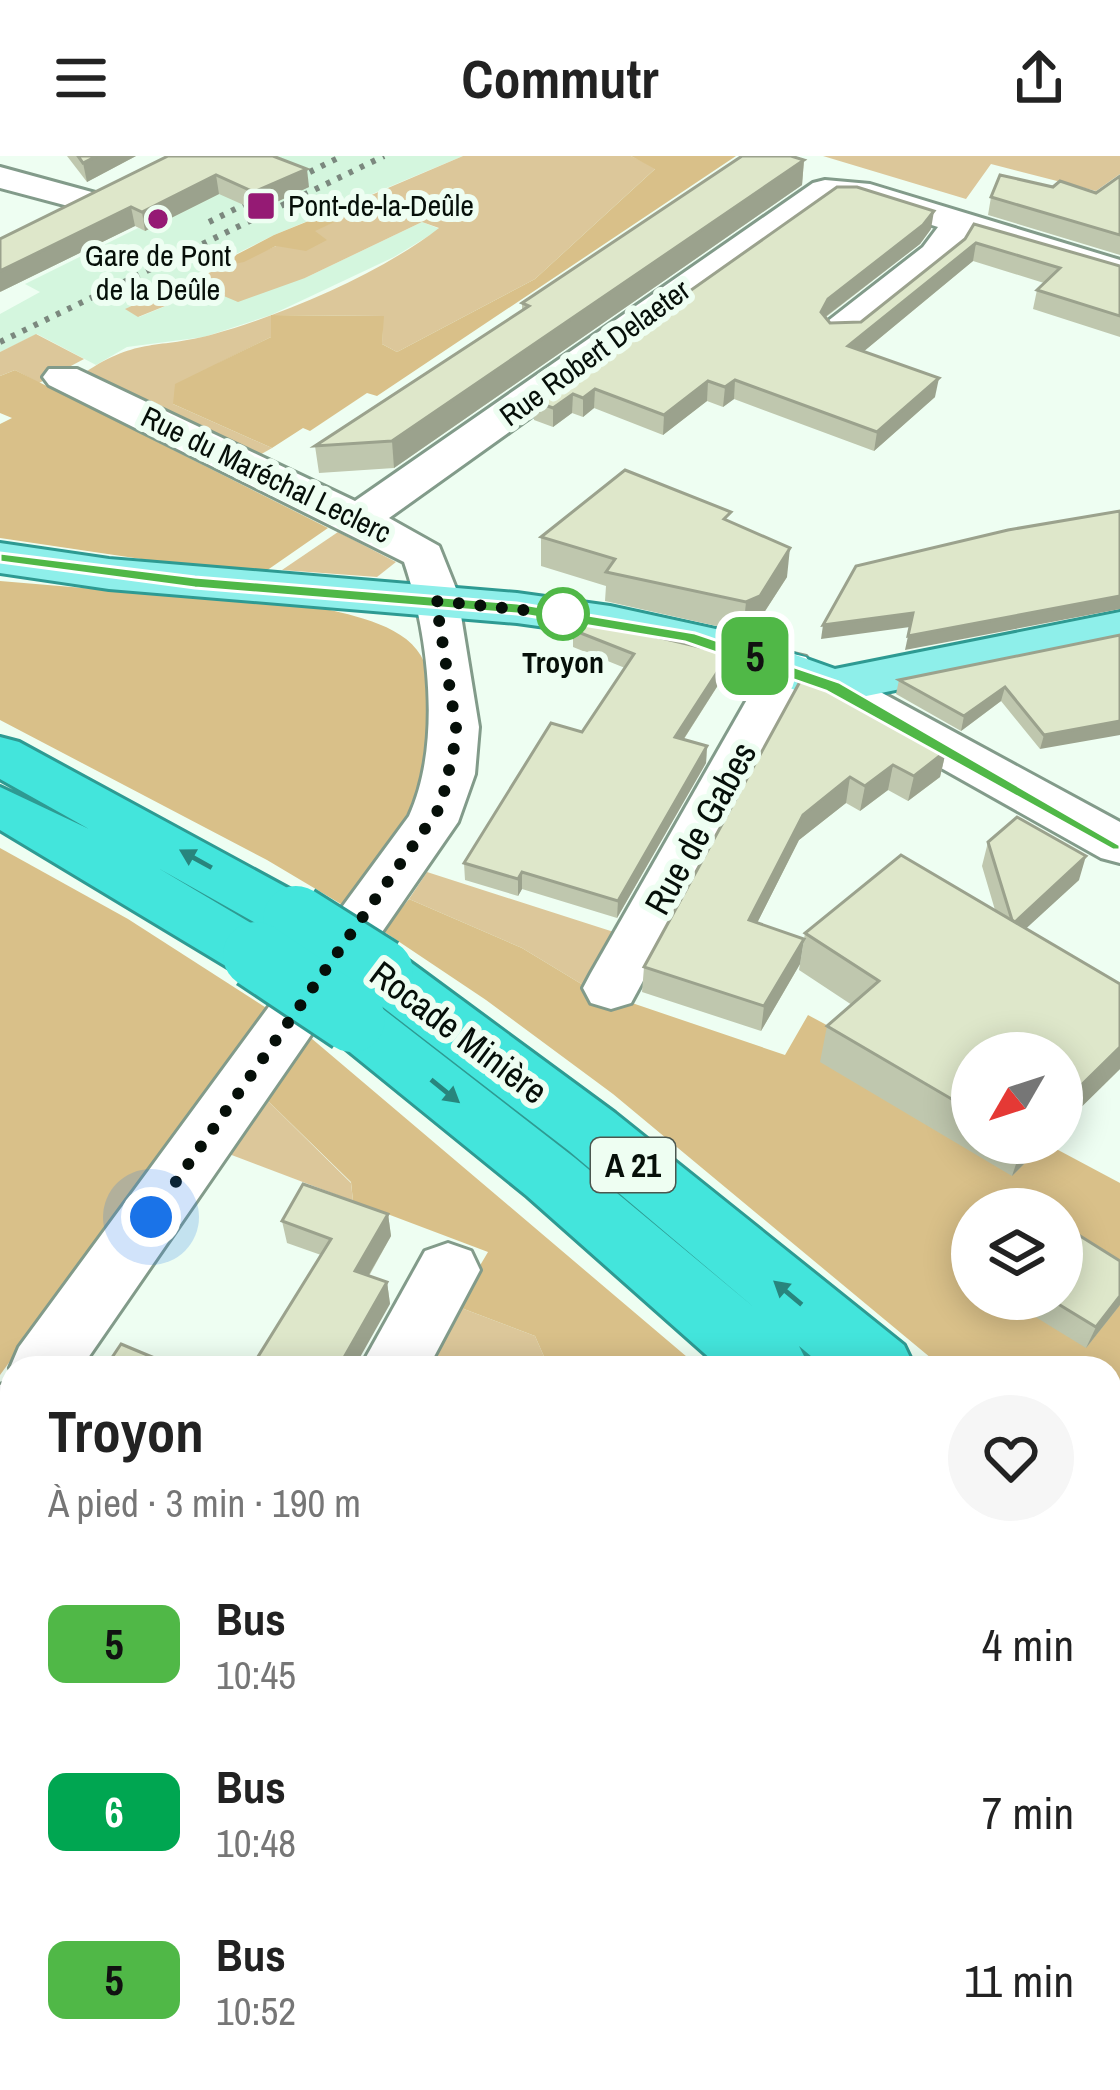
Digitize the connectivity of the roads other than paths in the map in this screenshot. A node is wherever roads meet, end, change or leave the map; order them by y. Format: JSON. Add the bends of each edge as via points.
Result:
{"nodes":[{"id":1,"x":0,"y":177,"type":"edge"},
{"id":2,"x":963,"y":224,"type":"junction"},
{"id":3,"x":33,"y":229,"type":"edge"},
{"id":4,"x":1120,"y":272,"type":"edge"},
{"id":5,"x":842,"y":329,"type":"edge"},
{"id":6,"x":63,"y":376,"type":"dead end"},
{"id":7,"x":355,"y":519,"type":"junction"},
{"id":8,"x":0,"y":558,"type":"edge"},
{"id":9,"x":436,"y":601,"type":"junction"},
{"id":10,"x":1120,"y":628,"type":"edge"},
{"id":11,"x":811,"y":677,"type":"junction"},
{"id":12,"x":0,"y":754,"type":"edge"},
{"id":13,"x":0,"y":806,"type":"edge"},
{"id":14,"x":1120,"y":844,"type":"edge"},
{"id":15,"x":276,"y":937,"type":"junction"},
{"id":16,"x":610,"y":988,"type":"dead end"},
{"id":17,"x":366,"y":996,"type":"junction"},
{"id":18,"x":448,"y":1270,"type":"dead end"},
{"id":19,"x":51,"y":1356,"type":"edge"},
{"id":20,"x":400,"y":1356,"type":"edge"},
{"id":21,"x":759,"y":1356,"type":"edge"},
{"id":22,"x":863,"y":1356,"type":"edge"}],
"edges":[{"from":1,"to":3,"type":"street","via":[[100,194]]},
{"from":2,"to":4,"type":"street"},
{"from":2,"to":5,"type":"street"},
{"from":2,"to":7,"type":"street","name":"Rue Robert Delaeter","via":[[858,190],[818,194]]},
{"from":6,"to":7,"type":"street","name":"Rue du Maréchal Leclerc"},
{"from":7,"to":9,"type":"street","name":"Rue du Maréchal Leclerc","via":[[423,556]]},
{"from":8,"to":9,"type":"main road"},
{"from":9,"to":11,"type":"main road","via":[[644,627]]},
{"from":9,"to":19,"type":"street","name":"Rue du Maréchal Leclerc","via":[[457,734],[441,806]]},
{"from":10,"to":11,"type":"main road"},
{"from":11,"to":14,"type":"street"},
{"from":11,"to":16,"type":"street","name":"Rue de Gabes"},
{"from":15,"to":12,"type":"highway","number":"A 21","one_way":true},
{"from":13,"to":15,"type":"highway","number":"A 21"},
{"from":15,"to":17,"type":"highway","number":"A 21","bridge":true},
{"from":17,"to":21,"type":"highway","name":"Rocade Minière","number":"A 21","one_way":true,"via":[[551,1177]]},
{"from":22,"to":17,"type":"highway","name":"Rocade Minière","number":"A 21","one_way":true,"via":[[592,1132]]},
{"from":18,"to":20,"type":"street"}]}
